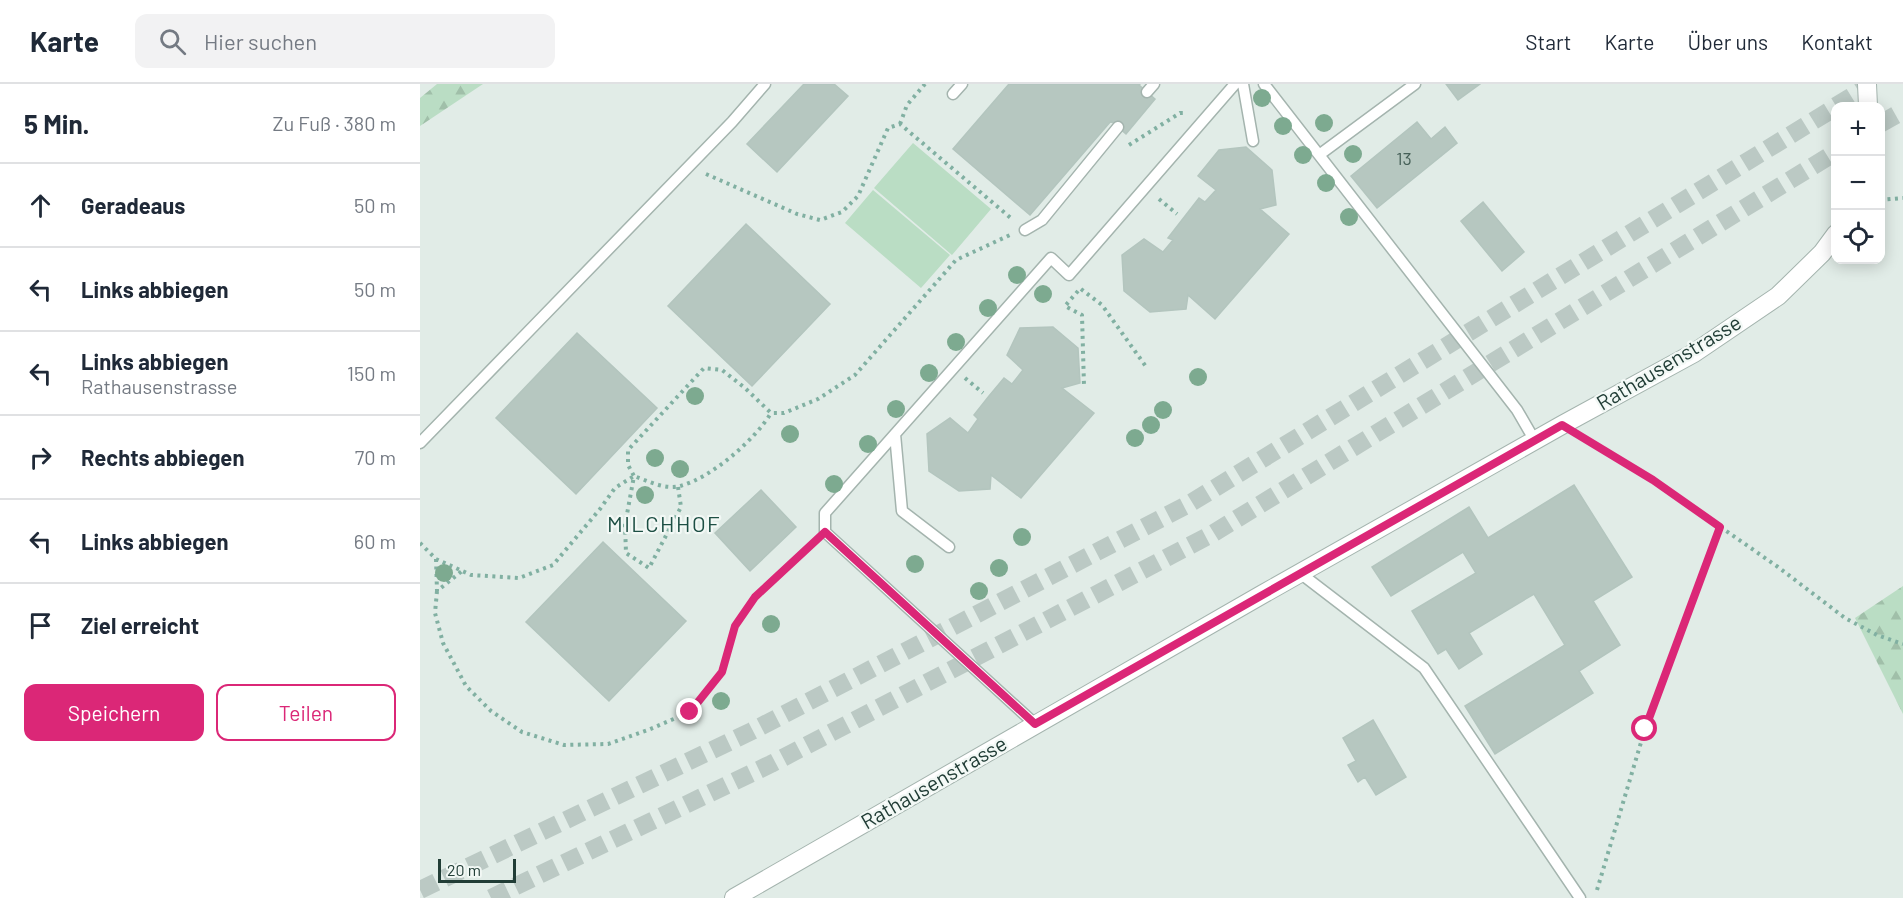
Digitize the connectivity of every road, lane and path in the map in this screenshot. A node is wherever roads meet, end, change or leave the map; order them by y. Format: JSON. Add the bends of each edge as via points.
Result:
{"nodes":[{"id":1,"x":765,"y":84,"type":"edge"},
{"id":2,"x":925,"y":84,"type":"edge"},
{"id":3,"x":962,"y":84,"type":"edge"},
{"id":4,"x":1235,"y":84,"type":"edge"},
{"id":5,"x":1243,"y":84,"type":"edge"},
{"id":6,"x":1264,"y":84,"type":"edge"},
{"id":7,"x":1415,"y":84,"type":"edge"},
{"id":8,"x":1867,"y":84,"type":"edge"},
{"id":9,"x":953,"y":94,"type":"dead end"},
{"id":10,"x":1868,"y":102,"type":"edge"},
{"id":11,"x":1204,"y":121,"type":"junction"},
{"id":12,"x":900,"y":124,"type":"junction"},
{"id":13,"x":1118,"y":127,"type":"dead end"},
{"id":14,"x":1253,"y":141,"type":"dead end"},
{"id":15,"x":1101,"y":147,"type":"junction"},
{"id":16,"x":1319,"y":155,"type":"junction"},
{"id":17,"x":691,"y":164,"type":"junction"},
{"id":18,"x":1145,"y":188,"type":"junction"},
{"id":19,"x":1903,"y":198,"type":"edge"},
{"id":20,"x":1885,"y":200,"type":"edge"},
{"id":21,"x":1177,"y":214,"type":"dead end"},
{"id":22,"x":1025,"y":230,"type":"junction"},
{"id":23,"x":1831,"y":241,"type":"edge"},
{"id":24,"x":1088,"y":280,"type":"dead end"},
{"id":25,"x":1080,"y":288,"type":"junction"},
{"id":26,"x":1147,"y":368,"type":"dead end"},
{"id":27,"x":1084,"y":386,"type":"dead end"},
{"id":28,"x":771,"y":413,"type":"junction"},
{"id":29,"x":1562,"y":425,"type":"junction"},
{"id":30,"x":895,"y":434,"type":"junction"},
{"id":31,"x":1534,"y":441,"type":"junction"},
{"id":32,"x":420,"y":443,"type":"edge"},
{"id":33,"x":634,"y":476,"type":"junction"},
{"id":34,"x":678,"y":487,"type":"junction"},
{"id":35,"x":1720,"y":527,"type":"junction"},
{"id":36,"x":825,"y":532,"type":"junction"},
{"id":37,"x":420,"y":543,"type":"edge"},
{"id":38,"x":949,"y":547,"type":"dead end"},
{"id":39,"x":436,"y":559,"type":"junction"},
{"id":40,"x":462,"y":571,"type":"junction"},
{"id":41,"x":1300,"y":573,"type":"junction"},
{"id":42,"x":437,"y":591,"type":"junction"},
{"id":43,"x":1903,"y":644,"type":"edge"},
{"id":44,"x":1035,"y":724,"type":"junction"},
{"id":45,"x":734,"y":898,"type":"edge"},
{"id":46,"x":1580,"y":898,"type":"edge"},
{"id":47,"x":1594,"y":898,"type":"edge"}],
"edges":[{"from":1,"to":17,"type":"lane"},
{"from":2,"to":12,"type":"path","via":[[907,105]]},
{"from":3,"to":9,"type":"lane"},
{"from":4,"to":11,"type":"lane"},
{"from":5,"to":14,"type":"lane"},
{"from":6,"to":16,"type":"lane"},
{"from":7,"to":16,"type":"lane"},
{"from":8,"to":10,"type":"street"},
{"from":11,"to":15,"type":"path","via":[[1193,113],[1180,112],[1117,153]]},
{"from":11,"to":18,"type":"lane"},
{"from":12,"to":17,"type":"path","via":[[888,128],[858,196],[842,212],[820,220],[699,172]]},
{"from":12,"to":22,"type":"path"},
{"from":13,"to":15,"type":"lane"},
{"from":15,"to":22,"type":"lane","via":[[1042,220]]},
{"from":16,"to":31,"type":"lane","via":[[1517,410]]},
{"from":17,"to":32,"type":"lane"},
{"from":18,"to":21,"type":"path"},
{"from":18,"to":30,"type":"lane","via":[[1070,274],[1051,258]]},
{"from":19,"to":20,"type":"path"},
{"from":22,"to":28,"type":"path","via":[[956,260],[855,375],[818,399]]},
{"from":23,"to":29,"type":"street","name":"Rathausenstrasse","via":[[1778,296],[1694,353]]},
{"from":24,"to":25,"type":"path"},
{"from":25,"to":26,"type":"path","via":[[1102,306]]},
{"from":25,"to":27,"type":"path","via":[[1065,306],[1082,315]]},
{"from":28,"to":33,"type":"path","via":[[722,370],[704,368],[628,450],[628,465]]},
{"from":28,"to":34,"type":"path","via":[[752,439],[708,473]]},
{"from":29,"to":31,"type":"street","name":"Rathausenstrasse"},
{"from":29,"to":35,"type":"path","via":[[1653,480]]},
{"from":30,"to":36,"type":"lane","via":[[825,513]]},
{"from":30,"to":38,"type":"lane","via":[[902,511]]},
{"from":31,"to":41,"type":"street","name":"Rathausenstrasse"},
{"from":33,"to":34,"type":"path"},
{"from":33,"to":34,"type":"path","via":[[626,553],[649,568],[681,507]]},
{"from":33,"to":40,"type":"path","via":[[615,488],[553,565],[519,578],[471,576]]},
{"from":35,"to":43,"type":"path","via":[[1845,618]]},
{"from":35,"to":47,"type":"path","via":[[1645,729]]},
{"from":36,"to":42,"type":"path","via":[[755,597],[735,626],[722,672],[690,712],[608,744],[564,745],[522,732],[491,711],[466,686],[443,644],[435,613]]},
{"from":36,"to":44,"type":"lane"},
{"from":37,"to":39,"type":"path"},
{"from":39,"to":40,"type":"path"},
{"from":39,"to":42,"type":"path"},
{"from":40,"to":42,"type":"path"},
{"from":41,"to":44,"type":"street","name":"Rathausenstrasse"},
{"from":41,"to":46,"type":"lane","via":[[1424,668]]},
{"from":44,"to":45,"type":"street","name":"Rathausenstrasse"}]}
